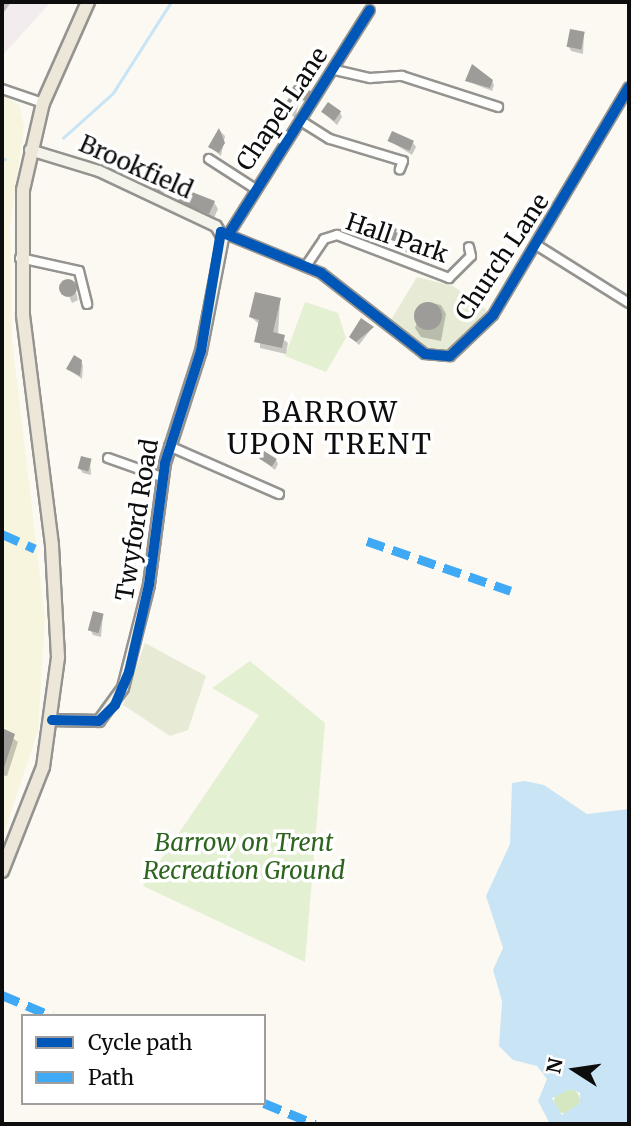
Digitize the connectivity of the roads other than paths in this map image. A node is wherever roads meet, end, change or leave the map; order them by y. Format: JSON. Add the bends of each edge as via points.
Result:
{"nodes":[{"id":1,"x":88,"y":2,"type":"edge"},
{"id":2,"x":370,"y":10,"type":"dead end"},
{"id":3,"x":335,"y":70,"type":"junction"},
{"id":4,"x":629,"y":87,"type":"edge"},
{"id":5,"x":2,"y":89,"type":"edge"},
{"id":6,"x":43,"y":103,"type":"junction"},
{"id":7,"x":498,"y":107,"type":"dead end"},
{"id":8,"x":301,"y":121,"type":"junction"},
{"id":9,"x":30,"y":150,"type":"junction"},
{"id":10,"x":209,"y":159,"type":"dead end"},
{"id":11,"x":400,"y":169,"type":"dead end"},
{"id":12,"x":254,"y":188,"type":"junction"},
{"id":13,"x":226,"y":232,"type":"junction"},
{"id":14,"x":538,"y":246,"type":"junction"},
{"id":15,"x":469,"y":247,"type":"dead end"},
{"id":16,"x":20,"y":258,"type":"junction"},
{"id":17,"x":306,"y":266,"type":"junction"},
{"id":18,"x":629,"y":303,"type":"edge"},
{"id":19,"x":88,"y":304,"type":"dead end"},
{"id":20,"x":169,"y":446,"type":"junction"},
{"id":21,"x":108,"y":458,"type":"dead end"},
{"id":22,"x":162,"y":477,"type":"junction"},
{"id":23,"x":279,"y":494,"type":"dead end"},
{"id":24,"x":52,"y":720,"type":"junction"},
{"id":25,"x":2,"y":871,"type":"edge"}],
"edges":[{"from":1,"to":6,"type":"main road"},
{"from":2,"to":3,"type":"street","name":"Chapel Lane"},
{"from":3,"to":7,"type":"street","via":[[370,78],[402,76]]},
{"from":3,"to":8,"type":"street","name":"Chapel Lane"},
{"from":4,"to":14,"type":"street","name":"Church Lane"},
{"from":5,"to":6,"type":"street"},
{"from":6,"to":9,"type":"main road"},
{"from":8,"to":11,"type":"street","via":[[330,139],[403,161]]},
{"from":8,"to":12,"type":"street","name":"Chapel Lane"},
{"from":9,"to":13,"type":"street","name":"Brookfield","via":[[89,166]]},
{"from":9,"to":16,"type":"main road"},
{"from":10,"to":12,"type":"street"},
{"from":12,"to":13,"type":"street","name":"Chapel Lane"},
{"from":13,"to":17,"type":"street","name":"Church Lane"},
{"from":13,"to":20,"type":"street","name":"Twyford Road","via":[[201,351]]},
{"from":14,"to":17,"type":"street","name":"Church Lane","via":[[465,349],[440,358],[387,328],[353,295]]},
{"from":14,"to":18,"type":"street"},
{"from":15,"to":17,"type":"street","name":"Hall Park","via":[[471,256],[449,278],[337,234],[324,239]]},
{"from":16,"to":19,"type":"street","via":[[79,271]]},
{"from":16,"to":24,"type":"main road","via":[[27,369],[57,589]]},
{"from":20,"to":22,"type":"street","name":"Twyford Road"},
{"from":20,"to":23,"type":"street"},
{"from":21,"to":22,"type":"street"},
{"from":22,"to":24,"type":"street","name":"Twyford Road","via":[[147,594],[120,697],[99,721]]},
{"from":24,"to":25,"type":"main road","via":[[33,801]]}]}
